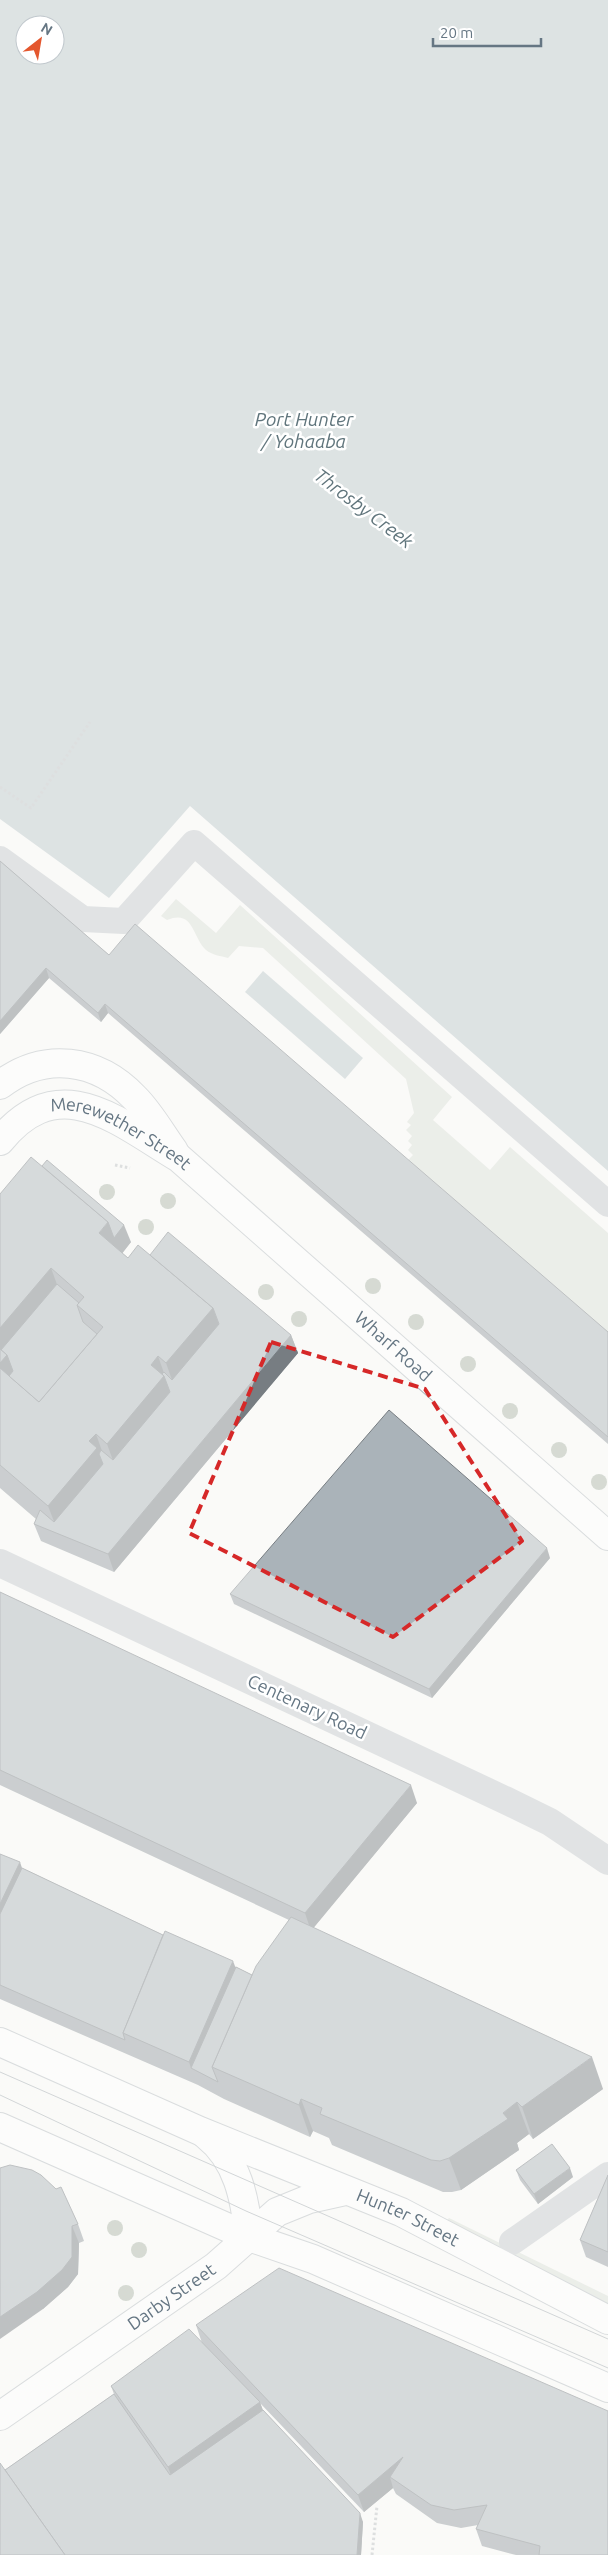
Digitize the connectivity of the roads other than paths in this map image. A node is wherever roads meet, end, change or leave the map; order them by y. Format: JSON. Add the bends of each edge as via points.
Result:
{"nodes":[{"id":1,"x":0,"y":858,"type":"edge"},
{"id":2,"x":0,"y":1085,"type":"edge"},
{"id":3,"x":0,"y":1141,"type":"edge"},
{"id":4,"x":179,"y":1158,"type":"junction"},
{"id":5,"x":608,"y":1204,"type":"edge"},
{"id":6,"x":608,"y":1536,"type":"edge"},
{"id":7,"x":0,"y":1563,"type":"edge"},
{"id":8,"x":608,"y":1860,"type":"edge"},
{"id":9,"x":0,"y":2042,"type":"edge"},
{"id":10,"x":0,"y":2127,"type":"edge"},
{"id":11,"x":200,"y":2131,"type":"junction"},
{"id":12,"x":608,"y":2174,"type":"edge"},
{"id":13,"x":345,"y":2191,"type":"junction"},
{"id":14,"x":249,"y":2237,"type":"junction"},
{"id":15,"x":512,"y":2242,"type":"dead end"},
{"id":16,"x":608,"y":2320,"type":"edge"},
{"id":17,"x":608,"y":2388,"type":"edge"},
{"id":18,"x":0,"y":2416,"type":"edge"}],
"edges":[{"from":1,"to":5,"type":"street","via":[[83,919],[124,921],[194,843]]},
{"from":2,"to":4,"type":"main road","name":"Merewether Street","via":[[19,1072],[55,1062],[98,1070],[135,1098]]},
{"from":3,"to":4,"type":"main road","name":"Merewether Street","via":[[29,1113],[63,1104],[98,1112]]},
{"from":4,"to":6,"type":"main road","name":"Wharf Road"},
{"from":7,"to":8,"type":"street","name":"Centenary Road","via":[[505,1800],[550,1822]]},
{"from":9,"to":11,"type":"main road","name":"Hunter Street"},
{"from":10,"to":14,"type":"main road"},
{"from":11,"to":13,"type":"main road","name":"Hunter Street"},
{"from":11,"to":14,"type":"main road","name":"Hunter Street","via":[[213,2140],[231,2166],[243,2195]]},
{"from":12,"to":15,"type":"street"},
{"from":13,"to":14,"type":"main road","name":"Darby Street","via":[[309,2199],[277,2212]]},
{"from":13,"to":16,"type":"main road","name":"Hunter Street","via":[[415,2218]]},
{"from":14,"to":17,"type":"main road","via":[[313,2259]]},
{"from":14,"to":18,"type":"main road","name":"Darby Street","via":[[211,2270]]}]}
